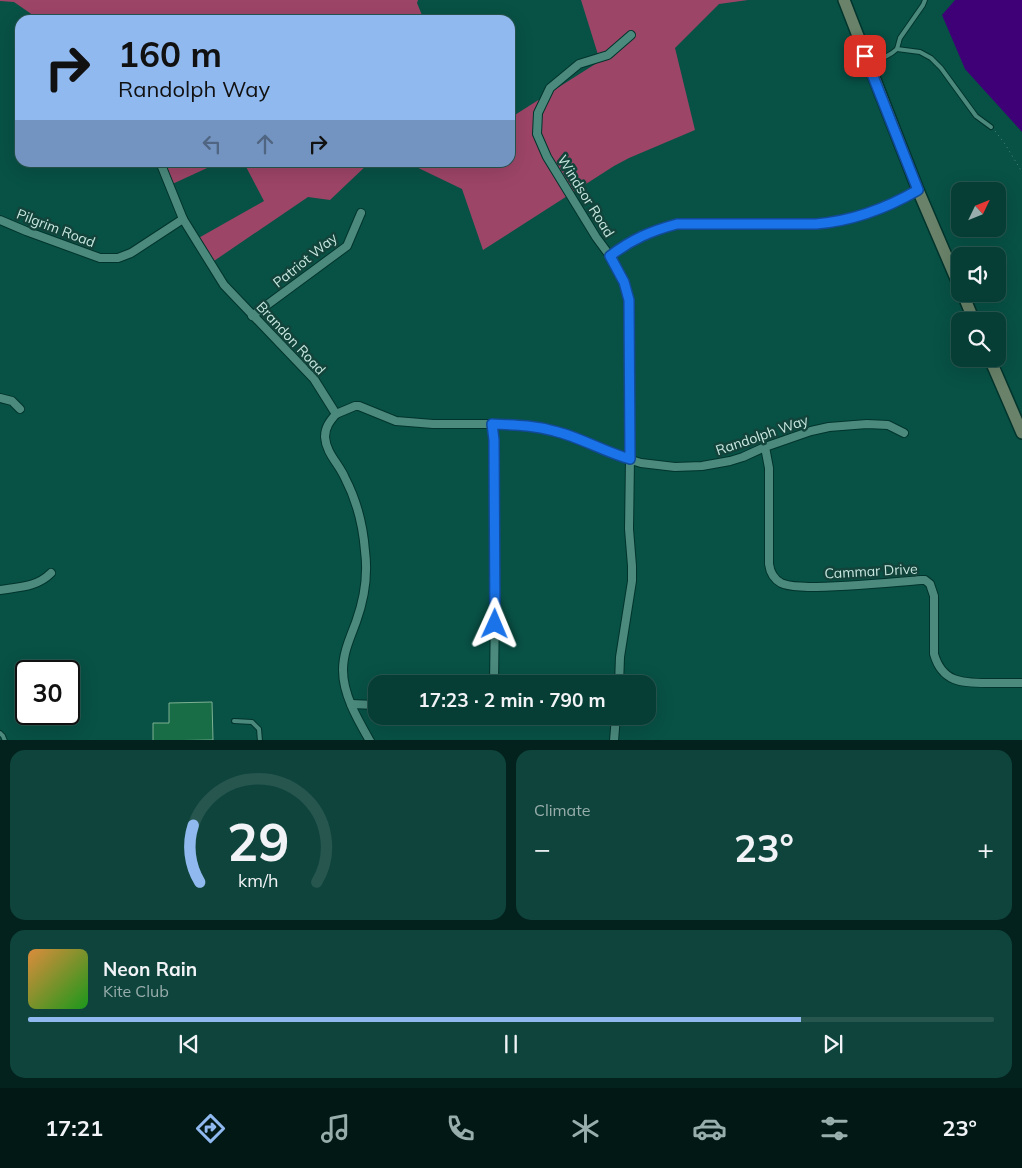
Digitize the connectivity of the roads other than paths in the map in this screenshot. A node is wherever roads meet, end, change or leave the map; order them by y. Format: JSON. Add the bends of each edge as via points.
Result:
{"nodes":[{"id":1,"x":844,"y":0,"type":"edge"},
{"id":2,"x":926,"y":0,"type":"edge"},
{"id":3,"x":631,"y":35,"type":"dead end"},
{"id":4,"x":897,"y":48,"type":"junction"},
{"id":5,"x":869,"y":66,"type":"junction"},
{"id":6,"x":991,"y":127,"type":"road end"},
{"id":7,"x":162,"y":167,"type":"edge"},
{"id":8,"x":918,"y":190,"type":"junction"},
{"id":9,"x":361,"y":213,"type":"dead end"},
{"id":10,"x":182,"y":218,"type":"junction"},
{"id":11,"x":0,"y":220,"type":"edge"},
{"id":12,"x":610,"y":256,"type":"junction"},
{"id":13,"x":951,"y":267,"type":"edge"},
{"id":14,"x":252,"y":316,"type":"junction"},
{"id":15,"x":993,"y":367,"type":"edge"},
{"id":16,"x":0,"y":398,"type":"edge"},
{"id":17,"x":20,"y":409,"type":"dead end"},
{"id":18,"x":336,"y":414,"type":"junction"},
{"id":19,"x":492,"y":424,"type":"junction"},
{"id":20,"x":904,"y":433,"type":"dead end"},
{"id":21,"x":1022,"y":433,"type":"edge"},
{"id":22,"x":765,"y":447,"type":"junction"},
{"id":23,"x":630,"y":459,"type":"junction"},
{"id":24,"x":51,"y":572,"type":"dead end"},
{"id":25,"x":0,"y":590,"type":"edge"},
{"id":26,"x":494,"y":675,"type":"edge"},
{"id":27,"x":619,"y":675,"type":"edge"},
{"id":28,"x":1022,"y":683,"type":"edge"},
{"id":29,"x":351,"y":704,"type":"junction"},
{"id":30,"x":368,"y":705,"type":"edge"},
{"id":31,"x":234,"y":721,"type":"dead end"},
{"id":32,"x":615,"y":725,"type":"edge"},
{"id":33,"x":0,"y":733,"type":"edge"},
{"id":34,"x":5,"y":740,"type":"edge"},
{"id":35,"x":260,"y":740,"type":"edge"},
{"id":36,"x":370,"y":740,"type":"edge"},
{"id":37,"x":614,"y":740,"type":"edge"}],
"edges":[{"from":1,"to":5,"type":"main road"},
{"from":2,"to":4,"type":"lane","via":[[900,38]]},
{"from":3,"to":12,"type":"street","name":"Windsor Road","via":[[608,55],[579,64],[550,88],[538,113],[537,134],[546,157]]},
{"from":4,"to":5,"type":"lane"},
{"from":4,"to":6,"type":"lane","via":[[920,52],[930,58],[976,116]]},
{"from":5,"to":8,"type":"main road"},
{"from":7,"to":10,"type":"street","name":"Brandon Road"},
{"from":8,"to":12,"type":"street","via":[[861,215],[833,223],[677,224],[640,236]]},
{"from":8,"to":13,"type":"main road"},
{"from":9,"to":14,"type":"street","name":"Patriot Way","via":[[347,246]]},
{"from":10,"to":11,"type":"street","name":"Pilgrim Road","via":[[118,258],[100,258]]},
{"from":10,"to":14,"type":"street","name":"Brandon Road","via":[[224,285]]},
{"from":12,"to":23,"type":"street","name":"Windsor Road","via":[[624,282],[629,300]]},
{"from":14,"to":18,"type":"street","name":"Brandon Road","via":[[314,379]]},
{"from":15,"to":21,"type":"main road"},
{"from":16,"to":17,"type":"street","via":[[12,401]]},
{"from":18,"to":19,"type":"street","name":"Randolph Way","via":[[359,406],[396,421]]},
{"from":18,"to":29,"type":"street","via":[[326,428],[326,444],[354,499],[366,553],[362,599],[343,662],[344,683]]},
{"from":19,"to":23,"type":"street","name":"Randolph Way","via":[[554,431]]},
{"from":19,"to":26,"type":"street"},
{"from":20,"to":22,"type":"street","name":"Randolph Way","via":[[888,425],[847,424],[811,431]]},
{"from":22,"to":23,"type":"street","name":"Randolph Way","via":[[730,461],[702,466],[675,467]]},
{"from":22,"to":28,"type":"street","name":"Cammar Drive","via":[[769,468],[769,564],[776,580],[795,586],[827,587],[926,580],[934,596],[934,654],[945,674],[968,683]]},
{"from":23,"to":27,"type":"street","name":"Windsor Road","via":[[632,581]]},
{"from":24,"to":25,"type":"street","via":[[45,579],[29,586]]},
{"from":29,"to":30,"type":"street"},
{"from":29,"to":36,"type":"street"},
{"from":31,"to":35,"type":"lane","via":[[252,722],[259,729]]},
{"from":32,"to":37,"type":"street"},
{"from":33,"to":34,"type":"lane"}]}
